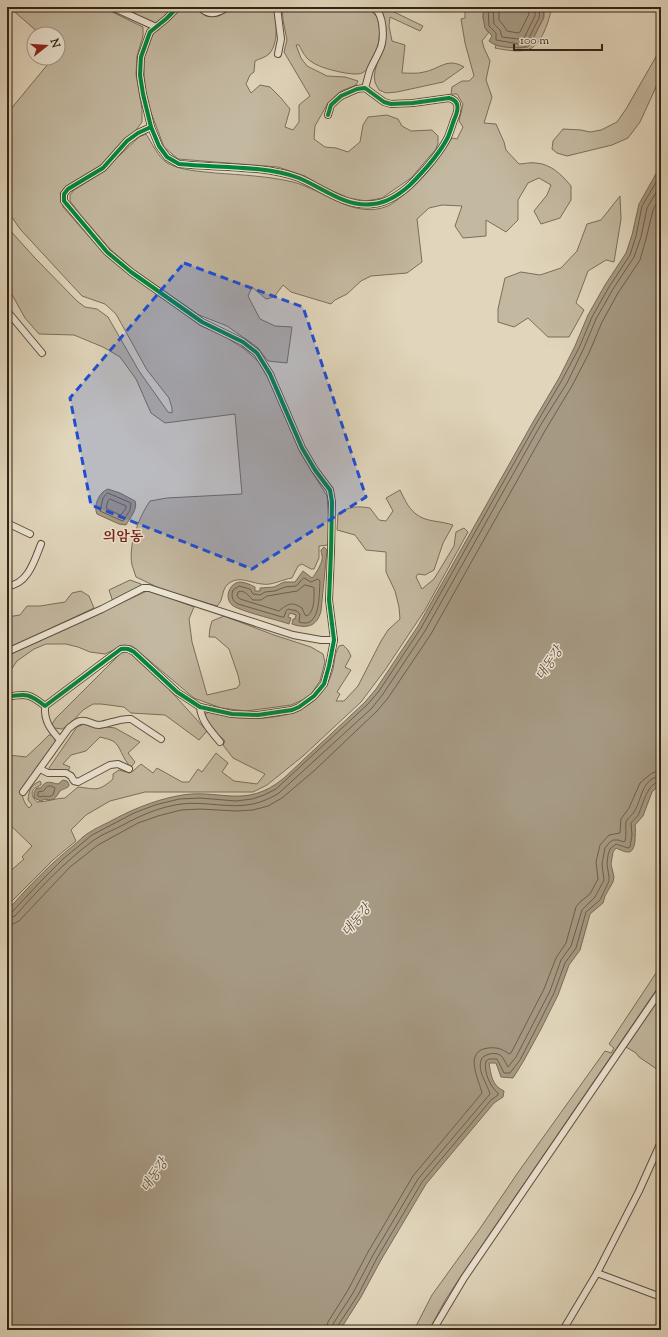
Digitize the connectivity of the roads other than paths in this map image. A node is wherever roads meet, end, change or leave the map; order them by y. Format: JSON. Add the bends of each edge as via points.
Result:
{"nodes":[{"id":1,"x":112,"y":7,"type":"edge"},
{"id":2,"x":178,"y":7,"type":"edge"},
{"id":3,"x":200,"y":7,"type":"edge"},
{"id":4,"x":227,"y":7,"type":"edge"},
{"id":5,"x":277,"y":7,"type":"edge"},
{"id":6,"x":362,"y":7,"type":"edge"},
{"id":7,"x":156,"y":27,"type":"junction"},
{"id":8,"x":278,"y":54,"type":"dead end"},
{"id":9,"x":365,"y":88,"type":"junction"},
{"id":10,"x":328,"y":115,"type":"dead end"},
{"id":11,"x":151,"y":127,"type":"junction"},
{"id":12,"x":7,"y":311,"type":"edge"},
{"id":13,"x":42,"y":353,"type":"dead end"},
{"id":14,"x":7,"y":523,"type":"edge"},
{"id":15,"x":30,"y":534,"type":"dead end"},
{"id":16,"x":41,"y":544,"type":"dead end"},
{"id":17,"x":7,"y":586,"type":"edge"},
{"id":18,"x":334,"y":640,"type":"junction"},
{"id":19,"x":7,"y":652,"type":"edge"},
{"id":20,"x":7,"y":697,"type":"edge"},
{"id":21,"x":45,"y":706,"type":"junction"},
{"id":22,"x":200,"y":707,"type":"junction"},
{"id":23,"x":161,"y":739,"type":"dead end"},
{"id":24,"x":60,"y":740,"type":"junction"},
{"id":25,"x":220,"y":742,"type":"dead end"},
{"id":26,"x":130,"y":768,"type":"dead end"},
{"id":27,"x":40,"y":769,"type":"junction"},
{"id":28,"x":23,"y":792,"type":"dead end"},
{"id":29,"x":661,"y":990,"type":"edge"},
{"id":30,"x":661,"y":1142,"type":"edge"},
{"id":31,"x":597,"y":1273,"type":"junction"},
{"id":32,"x":661,"y":1297,"type":"edge"},
{"id":33,"x":433,"y":1330,"type":"edge"},
{"id":34,"x":564,"y":1330,"type":"edge"}],
"edges":[{"from":1,"to":7,"type":"street"},
{"from":2,"to":7,"type":"street"},
{"from":3,"to":4,"type":"street","via":[[210,14]]},
{"from":5,"to":8,"type":"street","via":[[281,39]]},
{"from":6,"to":9,"type":"street","via":[[376,10],[383,32],[381,47]]},
{"from":7,"to":11,"type":"street","via":[[150,32],[141,57],[140,75]]},
{"from":9,"to":10,"type":"street","via":[[341,96],[331,105]]},
{"from":9,"to":11,"type":"street","via":[[391,104],[449,98],[457,103],[458,109],[447,138],[433,158],[409,186],[381,203],[359,204],[343,200],[301,179],[270,170],[179,164],[167,157]]},
{"from":11,"to":18,"type":"street","via":[[127,141],[103,168],[68,189],[64,194],[64,201],[107,252],[131,272],[202,322],[257,352],[270,374],[302,448],[330,490],[332,518],[329,600]]},
{"from":12,"to":13,"type":"street"},
{"from":14,"to":15,"type":"street"},
{"from":16,"to":17,"type":"street","via":[[30,570],[20,581]]},
{"from":18,"to":19,"type":"street","via":[[293,635],[143,588]]},
{"from":18,"to":22,"type":"street","via":[[324,684],[314,696],[299,707],[247,716]]},
{"from":20,"to":21,"type":"street","via":[[29,695]]},
{"from":21,"to":22,"type":"street","via":[[125,648],[134,652],[177,692]]},
{"from":21,"to":24,"type":"street","via":[[49,726]]},
{"from":22,"to":25,"type":"street","via":[[201,716]]},
{"from":23,"to":24,"type":"street","via":[[128,719],[99,725],[85,720],[80,721],[69,728]]},
{"from":24,"to":27,"type":"street"},
{"from":26,"to":27,"type":"street","via":[[118,764],[110,765],[78,782],[74,782],[66,773],[48,773]]},
{"from":27,"to":28,"type":"street"},
{"from":29,"to":33,"type":"street","via":[[464,1278]]},
{"from":30,"to":31,"type":"street"},
{"from":31,"to":32,"type":"street"},
{"from":31,"to":34,"type":"street"}]}
